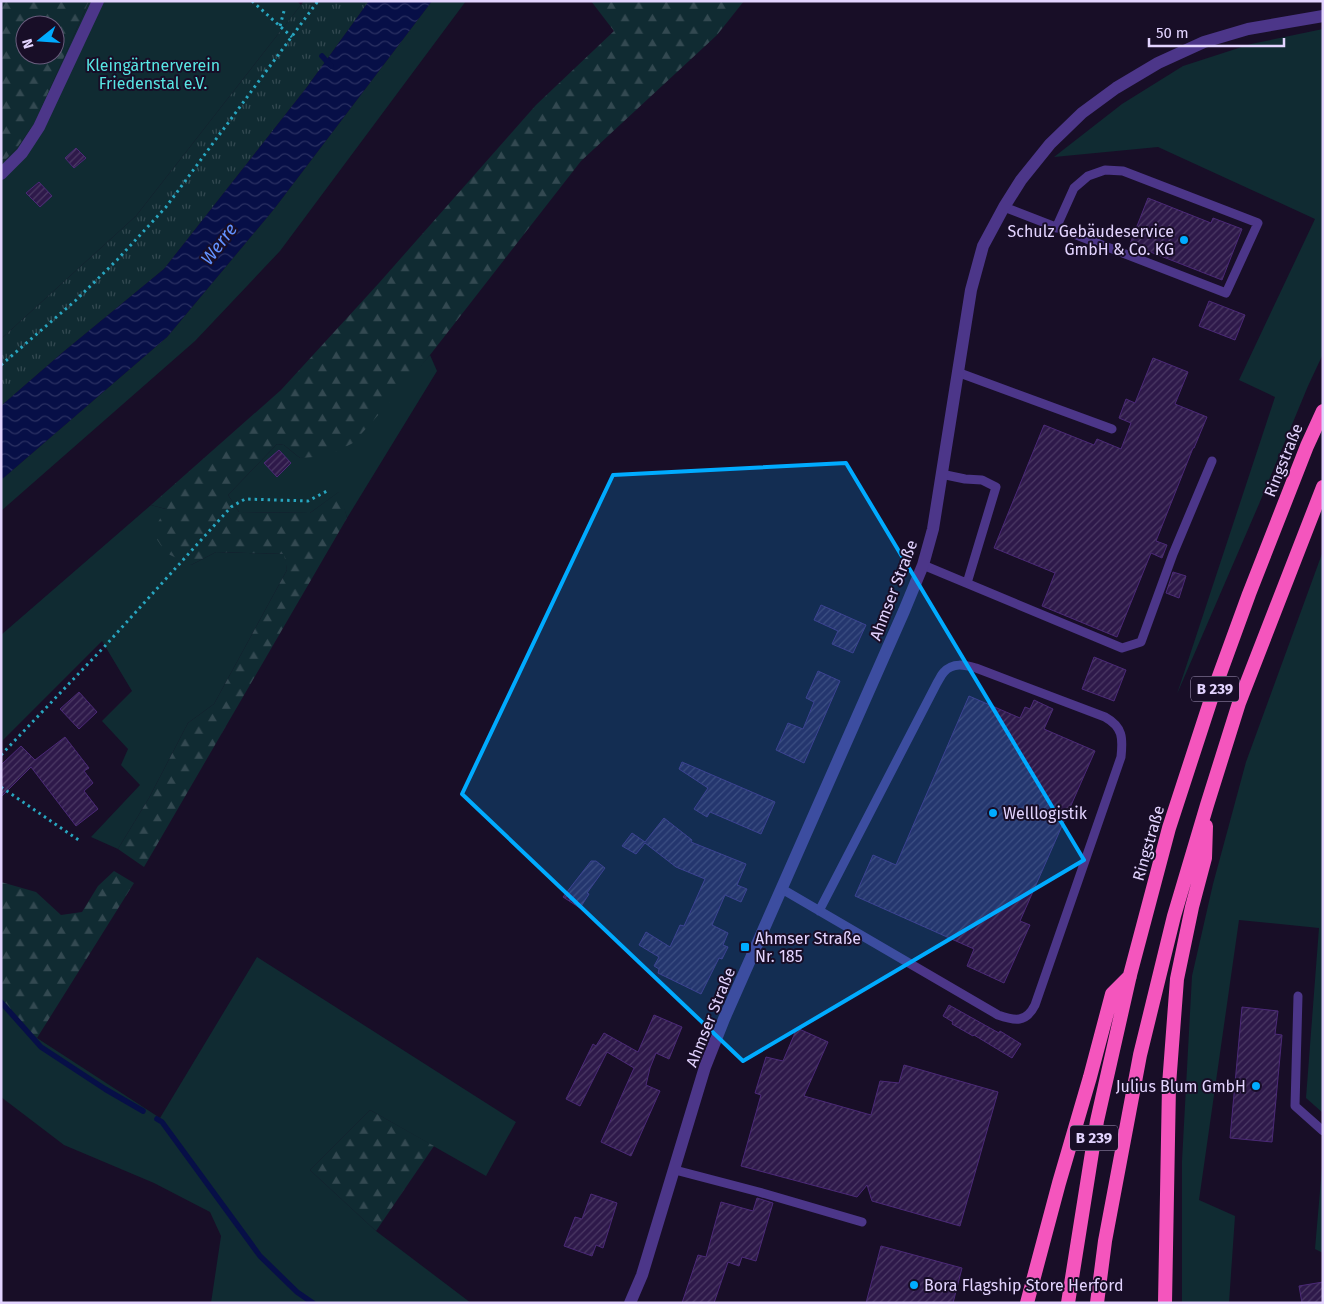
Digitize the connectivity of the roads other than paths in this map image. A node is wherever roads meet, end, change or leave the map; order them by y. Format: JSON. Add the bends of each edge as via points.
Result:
{"nodes":[{"id":1,"x":98,"y":1,"type":"edge"},
{"id":2,"x":1323,"y":16,"type":"edge"},
{"id":3,"x":1,"y":174,"type":"edge"},
{"id":4,"x":1004,"y":207,"type":"junction"},
{"id":5,"x":1056,"y":228,"type":"junction"},
{"id":6,"x":957,"y":372,"type":"junction"},
{"id":7,"x":1323,"y":411,"type":"edge"},
{"id":8,"x":1112,"y":429,"type":"dead end"},
{"id":9,"x":1212,"y":461,"type":"dead end"},
{"id":10,"x":941,"y":474,"type":"junction"},
{"id":11,"x":1323,"y":487,"type":"edge"},
{"id":12,"x":923,"y":565,"type":"junction"},
{"id":13,"x":967,"y":583,"type":"junction"},
{"id":14,"x":1207,"y":805,"type":"junction"},
{"id":15,"x":782,"y":889,"type":"junction"},
{"id":16,"x":819,"y":911,"type":"junction"},
{"id":17,"x":1130,"y":975,"type":"junction"},
{"id":18,"x":1298,"y":996,"type":"dead end"},
{"id":19,"x":1323,"y":1131,"type":"edge"},
{"id":20,"x":675,"y":1170,"type":"junction"},
{"id":21,"x":862,"y":1222,"type":"dead end"},
{"id":22,"x":630,"y":1303,"type":"edge"},
{"id":23,"x":1027,"y":1303,"type":"edge"},
{"id":24,"x":1068,"y":1303,"type":"edge"},
{"id":25,"x":1097,"y":1303,"type":"edge"},
{"id":26,"x":1165,"y":1303,"type":"edge"}],
"edges":[{"from":1,"to":3,"type":"street","via":[[39,127],[22,153]]},
{"from":2,"to":4,"type":"street","name":"Ahmser Straße","via":[[1248,29],[1204,42],[1158,63],[1116,88],[1050,144]]},
{"from":4,"to":5,"type":"lane"},
{"from":4,"to":6,"type":"street","name":"Ahmser Straße","via":[[983,246],[970,290]]},
{"from":5,"to":5,"type":"lane","via":[[1226,293],[1258,223],[1123,171],[1105,170],[1088,176],[1074,188]]},
{"from":6,"to":8,"type":"lane"},
{"from":6,"to":10,"type":"street","name":"Ahmser Straße"},
{"from":7,"to":17,"type":"highway","name":"Ringstraße","number":"B 239","via":[[1306,446],[1214,690],[1169,828]]},
{"from":9,"to":13,"type":"lane","via":[[1141,642],[1122,648]]},
{"from":10,"to":12,"type":"street","name":"Ahmser Straße","via":[[933,529]]},
{"from":10,"to":13,"type":"lane","via":[[982,480],[996,487]]},
{"from":11,"to":14,"type":"highway","number":"B 239","via":[[1239,703]]},
{"from":12,"to":13,"type":"lane"},
{"from":12,"to":15,"type":"street","name":"Ahmser Straße"},
{"from":14,"to":25,"type":"highway","number":"B 239","via":[[1174,916],[1140,1055],[1105,1241]]},
{"from":14,"to":26,"type":"highway","via":[[1205,858],[1177,979],[1169,1085]]},
{"from":15,"to":16,"type":"lane"},
{"from":15,"to":20,"type":"street","name":"Ahmser Straße","via":[[705,1067]]},
{"from":16,"to":16,"type":"lane","via":[[998,1015],[1022,1019],[1035,1005],[1121,757],[1123,741],[1120,731],[1105,717],[976,668],[964,664],[954,666],[944,672],[937,683]]},
{"from":17,"to":23,"type":"highway","via":[[1112,994]]},
{"from":17,"to":24,"type":"highway","name":"Ringstraße","number":"B 239","via":[[1097,1121]]},
{"from":18,"to":19,"type":"lane","via":[[1295,1106]]},
{"from":20,"to":21,"type":"lane"},
{"from":20,"to":22,"type":"street","name":"Ahmser Straße"}]}
